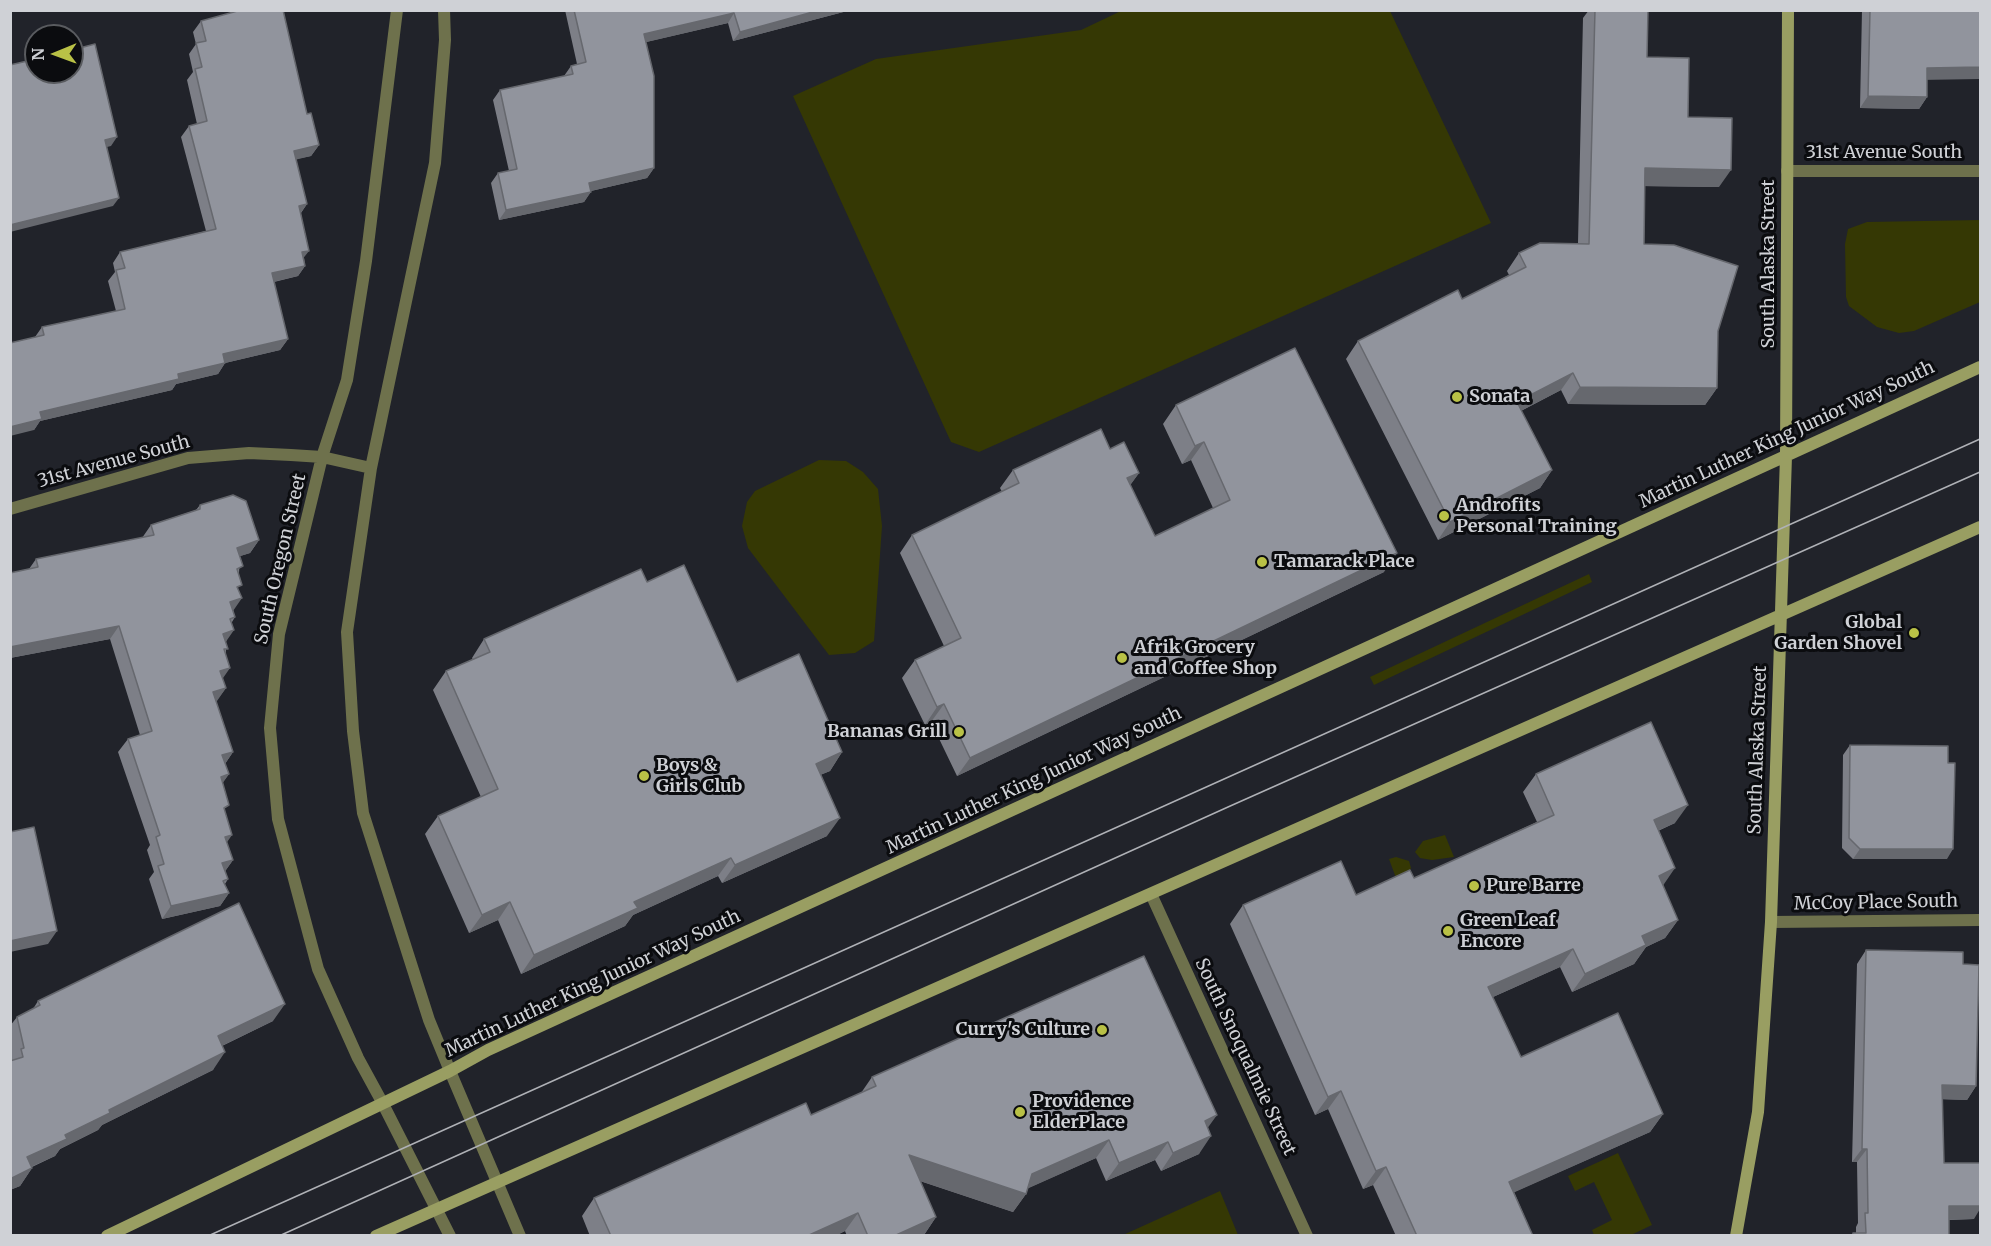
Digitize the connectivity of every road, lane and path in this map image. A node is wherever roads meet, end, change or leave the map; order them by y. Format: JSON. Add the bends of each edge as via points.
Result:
{"nodes":[{"id":1,"x":397,"y":10,"type":"edge"},
{"id":2,"x":444,"y":10,"type":"edge"},
{"id":3,"x":1788,"y":10,"type":"edge"},
{"id":4,"x":1787,"y":171,"type":"junction"},
{"id":5,"x":1980,"y":171,"type":"edge"},
{"id":6,"x":1980,"y":367,"type":"edge"},
{"id":7,"x":1785,"y":456,"type":"junction"},
{"id":8,"x":322,"y":457,"type":"junction"},
{"id":9,"x":371,"y":468,"type":"junction"},
{"id":10,"x":10,"y":509,"type":"edge"},
{"id":11,"x":1980,"y":527,"type":"edge"},
{"id":12,"x":1780,"y":616,"type":"junction"},
{"id":13,"x":1151,"y":894,"type":"junction"},
{"id":14,"x":1980,"y":920,"type":"edge"},
{"id":15,"x":1771,"y":922,"type":"junction"},
{"id":16,"x":450,"y":1071,"type":"junction"},
{"id":17,"x":382,"y":1102,"type":"junction"},
{"id":18,"x":497,"y":1184,"type":"junction"},
{"id":19,"x":438,"y":1208,"type":"junction"},
{"id":20,"x":107,"y":1236,"type":"edge"},
{"id":21,"x":376,"y":1236,"type":"edge"},
{"id":22,"x":450,"y":1236,"type":"edge"},
{"id":23,"x":520,"y":1236,"type":"edge"},
{"id":24,"x":1307,"y":1236,"type":"edge"},
{"id":25,"x":1736,"y":1236,"type":"edge"}],
"edges":[{"from":1,"to":8,"type":"street","name":"South Oregon Street","via":[[347,380]]},
{"from":2,"to":9,"type":"street","via":[[435,163]]},
{"from":3,"to":4,"type":"main road","name":"South Alaska Street"},
{"from":4,"to":5,"type":"street","name":"31st Avenue South"},
{"from":4,"to":7,"type":"main road","name":"South Alaska Street"},
{"from":6,"to":7,"type":"main road","name":"Martin Luther King Junior Way South"},
{"from":7,"to":12,"type":"main road","name":"South Alaska Street"},
{"from":7,"to":16,"type":"main road","name":"Martin Luther King Junior Way South","via":[[488,1050]]},
{"from":8,"to":9,"type":"street","name":"31st Avenue South"},
{"from":8,"to":10,"type":"street","name":"31st Avenue South","via":[[249,453],[188,458]]},
{"from":8,"to":17,"type":"street","name":"South Oregon Street","via":[[279,634],[270,728],[278,819],[318,969]]},
{"from":9,"to":16,"type":"street","via":[[347,632],[363,813],[429,1020]]},
{"from":11,"to":12,"type":"main road"},
{"from":12,"to":13,"type":"main road"},
{"from":12,"to":15,"type":"main road","name":"South Alaska Street"},
{"from":13,"to":18,"type":"main road"},
{"from":13,"to":24,"type":"street","name":"South Snoqualmie Street"},
{"from":14,"to":15,"type":"street","name":"McCoy Place South"},
{"from":15,"to":25,"type":"main road","name":"South Alaska Street","via":[[1758,1112]]},
{"from":16,"to":17,"type":"main road","name":"Martin Luther King Junior Way South"},
{"from":16,"to":18,"type":"street"},
{"from":17,"to":19,"type":"street","name":"South Oregon Street"},
{"from":17,"to":20,"type":"main road","name":"Martin Luther King Junior Way South"},
{"from":18,"to":19,"type":"main road"},
{"from":18,"to":23,"type":"street"},
{"from":19,"to":21,"type":"main road"},
{"from":19,"to":22,"type":"street","name":"South Oregon Street"}]}
